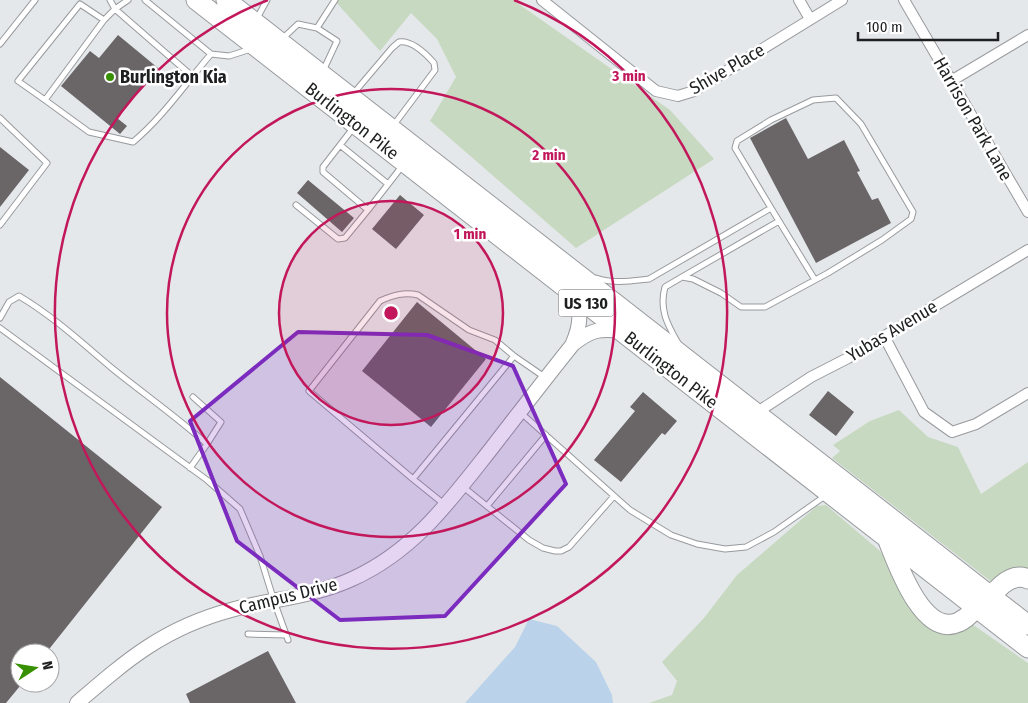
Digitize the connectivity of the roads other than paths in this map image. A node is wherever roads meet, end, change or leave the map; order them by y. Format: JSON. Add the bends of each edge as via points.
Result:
{"nodes":[{"id":1,"x":35,"y":0,"type":"edge"},
{"id":2,"x":110,"y":0,"type":"edge"},
{"id":3,"x":128,"y":0,"type":"edge"},
{"id":4,"x":145,"y":0,"type":"edge"},
{"id":5,"x":196,"y":0,"type":"edge"},
{"id":6,"x":226,"y":0,"type":"edge"},
{"id":7,"x":267,"y":0,"type":"edge"},
{"id":8,"x":335,"y":0,"type":"edge"},
{"id":9,"x":542,"y":0,"type":"edge"},
{"id":10,"x":799,"y":0,"type":"edge"},
{"id":11,"x":842,"y":0,"type":"edge"},
{"id":12,"x":904,"y":0,"type":"edge"},
{"id":13,"x":115,"y":9,"type":"junction"},
{"id":14,"x":810,"y":19,"type":"junction"},
{"id":15,"x":104,"y":20,"type":"junction"},
{"id":16,"x":254,"y":22,"type":"junction"},
{"id":17,"x":317,"y":28,"type":"junction"},
{"id":18,"x":1028,"y":36,"type":"edge"},
{"id":19,"x":279,"y":42,"type":"junction"},
{"id":20,"x":0,"y":44,"type":"edge"},
{"id":21,"x":258,"y":47,"type":"junction"},
{"id":22,"x":210,"y":54,"type":"junction"},
{"id":23,"x":322,"y":74,"type":"junction"},
{"id":24,"x":192,"y":76,"type":"junction"},
{"id":25,"x":951,"y":81,"type":"junction"},
{"id":26,"x":350,"y":97,"type":"junction"},
{"id":27,"x":45,"y":100,"type":"junction"},
{"id":28,"x":0,"y":118,"type":"edge"},
{"id":29,"x":356,"y":124,"type":"junction"},
{"id":30,"x":391,"y":128,"type":"junction"},
{"id":31,"x":340,"y":145,"type":"junction"},
{"id":32,"x":405,"y":163,"type":"junction"},
{"id":33,"x":388,"y":184,"type":"junction"},
{"id":34,"x":296,"y":205,"type":"dead end"},
{"id":35,"x":771,"y":208,"type":"junction"},
{"id":36,"x":368,"y":210,"type":"junction"},
{"id":37,"x":1028,"y":212,"type":"edge"},
{"id":38,"x":779,"y":221,"type":"junction"},
{"id":39,"x":0,"y":225,"type":"edge"},
{"id":40,"x":1028,"y":250,"type":"edge"},
{"id":41,"x":569,"y":268,"type":"junction"},
{"id":42,"x":682,"y":277,"type":"junction"},
{"id":43,"x":815,"y":280,"type":"junction"},
{"id":44,"x":575,"y":294,"type":"junction"},
{"id":45,"x":0,"y":318,"type":"edge"},
{"id":46,"x":0,"y":328,"type":"edge"},
{"id":47,"x":622,"y":331,"type":"junction"},
{"id":48,"x":884,"y":336,"type":"junction"},
{"id":49,"x":573,"y":344,"type":"junction"},
{"id":50,"x":514,"y":356,"type":"junction"},
{"id":51,"x":696,"y":367,"type":"junction"},
{"id":52,"x":546,"y":378,"type":"junction"},
{"id":53,"x":1028,"y":393,"type":"edge"},
{"id":54,"x":193,"y":397,"type":"dead end"},
{"id":55,"x":520,"y":411,"type":"junction"},
{"id":56,"x":756,"y":413,"type":"junction"},
{"id":57,"x":546,"y":435,"type":"junction"},
{"id":58,"x":207,"y":444,"type":"junction"},
{"id":59,"x":190,"y":468,"type":"junction"},
{"id":60,"x":413,"y":479,"type":"junction"},
{"id":61,"x":462,"y":486,"type":"junction"},
{"id":62,"x":829,"y":493,"type":"junction"},
{"id":63,"x":614,"y":496,"type":"junction"},
{"id":64,"x":447,"y":505,"type":"junction"},
{"id":65,"x":487,"y":506,"type":"junction"},
{"id":66,"x":886,"y":537,"type":"junction"},
{"id":67,"x":1028,"y":579,"type":"edge"},
{"id":68,"x":983,"y":601,"type":"junction"},
{"id":69,"x":274,"y":602,"type":"junction"},
{"id":70,"x":1028,"y":625,"type":"edge"},
{"id":71,"x":248,"y":634,"type":"dead end"},
{"id":72,"x":1028,"y":648,"type":"edge"},
{"id":73,"x":77,"y":703,"type":"edge"}],
"edges":[{"from":1,"to":20,"type":"lane"},
{"from":2,"to":13,"type":"lane"},
{"from":3,"to":13,"type":"lane"},
{"from":4,"to":22,"type":"lane"},
{"from":5,"to":21,"type":"highway","name":"Burlington Pike","number":"US 130"},
{"from":6,"to":16,"type":"highway","name":"Burlington Pike","number":"US 130"},
{"from":7,"to":16,"type":"lane"},
{"from":8,"to":17,"type":"lane"},
{"from":9,"to":14,"type":"street","name":"Shive Place","via":[[656,91],[678,96],[694,91]]},
{"from":10,"to":14,"type":"street"},
{"from":11,"to":14,"type":"street","name":"Shive Place"},
{"from":12,"to":25,"type":"street","name":"Harrison Park Lane"},
{"from":13,"to":15,"type":"lane"},
{"from":13,"to":24,"type":"lane"},
{"from":15,"to":27,"type":"lane"},
{"from":15,"to":27,"type":"lane","via":[[80,4],[18,81]]},
{"from":16,"to":19,"type":"highway","name":"Burlington Pike","number":"US 130"},
{"from":17,"to":19,"type":"lane","via":[[298,24]]},
{"from":17,"to":23,"type":"lane","via":[[337,41]]},
{"from":18,"to":25,"type":"street"},
{"from":19,"to":23,"type":"highway","name":"Burlington Pike","number":"US 130"},
{"from":21,"to":22,"type":"lane","via":[[228,56]]},
{"from":21,"to":29,"type":"highway","name":"Burlington Pike","number":"US 130"},
{"from":22,"to":24,"type":"lane"},
{"from":23,"to":26,"type":"highway","name":"Burlington Pike","number":"US 130"},
{"from":24,"to":27,"type":"lane","via":[[152,126],[134,142],[89,132]]},
{"from":25,"to":37,"type":"street","name":"Harrison Park Lane"},
{"from":26,"to":30,"type":"highway","name":"Burlington Pike","number":"US 130"},
{"from":26,"to":30,"type":"lane","via":[[399,42],[409,43],[420,50],[434,63],[435,70]]},
{"from":28,"to":39,"type":"lane","via":[[47,163]]},
{"from":29,"to":31,"type":"lane"},
{"from":29,"to":32,"type":"highway","name":"Burlington Pike","number":"US 130"},
{"from":30,"to":41,"type":"highway","name":"Burlington Pike","number":"US 130"},
{"from":31,"to":33,"type":"lane"},
{"from":31,"to":36,"type":"lane","via":[[323,167],[323,172]]},
{"from":32,"to":33,"type":"lane"},
{"from":32,"to":44,"type":"highway","name":"Burlington Pike","number":"US 130"},
{"from":33,"to":36,"type":"lane"},
{"from":34,"to":36,"type":"lane","via":[[338,239],[345,238]]},
{"from":35,"to":38,"type":"lane"},
{"from":35,"to":41,"type":"lane","via":[[649,279],[603,280]]},
{"from":35,"to":43,"type":"lane","via":[[735,148],[737,141],[813,100],[836,98],[861,124],[912,212],[911,219],[882,240]]},
{"from":38,"to":42,"type":"lane"},
{"from":38,"to":43,"type":"lane"},
{"from":40,"to":48,"type":"street","name":"Yubas Avenue"},
{"from":41,"to":51,"type":"highway","name":"Burlington Pike","number":"US 130"},
{"from":42,"to":43,"type":"lane","via":[[721,292],[741,307],[765,307]]},
{"from":42,"to":51,"type":"lane","via":[[665,287],[662,300],[665,318]]},
{"from":44,"to":47,"type":"highway","name":"Burlington Pike","number":"US 130"},
{"from":44,"to":49,"type":"street","name":"Campus Drive","via":[[580,317]]},
{"from":45,"to":58,"type":"lane","via":[[9,302],[19,296]]},
{"from":46,"to":59,"type":"lane"},
{"from":47,"to":49,"type":"street","name":"Campus Drive","via":[[596,330]]},
{"from":47,"to":62,"type":"highway","name":"Burlington Pike","number":"US 130"},
{"from":48,"to":53,"type":"street","via":[[924,412],[952,432],[976,424]]},
{"from":48,"to":56,"type":"street","name":"Yubas Avenue"},
{"from":49,"to":52,"type":"street","name":"Campus Drive"},
{"from":50,"to":52,"type":"lane"},
{"from":50,"to":60,"type":"lane"},
{"from":50,"to":60,"type":"lane","via":[[494,340],[469,330],[418,294],[394,295],[380,301],[310,391]]},
{"from":51,"to":56,"type":"highway","name":"Burlington Pike","number":"US 130"},
{"from":52,"to":55,"type":"street","name":"Campus Drive"},
{"from":54,"to":58,"type":"lane","via":[[222,422]]},
{"from":55,"to":57,"type":"lane"},
{"from":55,"to":61,"type":"street","name":"Campus Drive"},
{"from":56,"to":68,"type":"highway","name":"Burlington Pike","number":"US 130"},
{"from":57,"to":63,"type":"lane"},
{"from":57,"to":65,"type":"lane"},
{"from":58,"to":59,"type":"lane"},
{"from":59,"to":69,"type":"lane","via":[[240,509],[260,556]]},
{"from":60,"to":64,"type":"lane"},
{"from":61,"to":64,"type":"street","name":"Campus Drive"},
{"from":61,"to":65,"type":"lane"},
{"from":62,"to":63,"type":"lane","via":[[774,532],[746,547],[725,549],[671,535],[630,510]]},
{"from":62,"to":66,"type":"highway","name":"Burlington Pike","number":"US 130"},
{"from":63,"to":65,"type":"lane","via":[[569,547],[561,551],[543,548],[529,540]]},
{"from":64,"to":69,"type":"street","name":"Campus Drive","via":[[403,548],[352,580]]},
{"from":66,"to":68,"type":"highway","name":"Burlington Pike","number":"US 130"},
{"from":66,"to":68,"type":"highway","via":[[915,598],[930,618],[939,624],[948,625],[966,618]]},
{"from":67,"to":68,"type":"highway","via":[[1011,579]]},
{"from":68,"to":70,"type":"highway","name":"Burlington Pike","number":"US 130"},
{"from":68,"to":72,"type":"highway","name":"Burlington Pike","number":"US 130"},
{"from":69,"to":71,"type":"lane","via":[[287,637]]},
{"from":69,"to":73,"type":"street","name":"Campus Drive","via":[[230,610],[168,634],[124,662]]}]}
